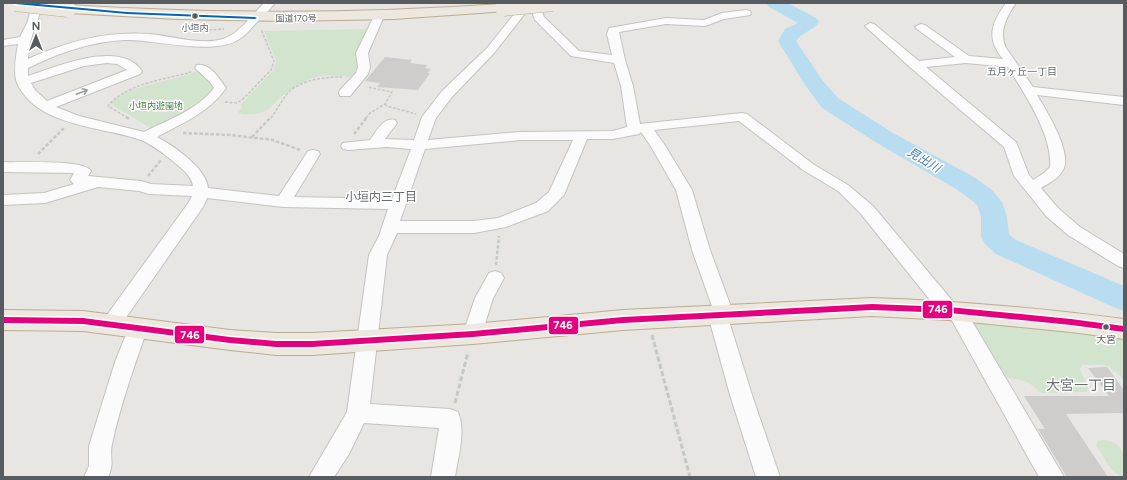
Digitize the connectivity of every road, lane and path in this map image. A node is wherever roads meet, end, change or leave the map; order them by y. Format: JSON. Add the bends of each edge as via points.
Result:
{"nodes":[{"id":1,"x":14,"y":3,"type":"edge"},
{"id":2,"x":37,"y":3,"type":"edge"},
{"id":3,"x":270,"y":3,"type":"edge"},
{"id":4,"x":526,"y":3,"type":"edge"},
{"id":5,"x":534,"y":3,"type":"edge"},
{"id":6,"x":553,"y":3,"type":"edge"},
{"id":7,"x":1011,"y":3,"type":"edge"},
{"id":8,"x":746,"y":12,"type":"dead end"},
{"id":9,"x":379,"y":16,"type":"junction"},
{"id":10,"x":257,"y":22,"type":"junction"},
{"id":11,"x":870,"y":26,"type":"dead end"},
{"id":12,"x":921,"y":26,"type":"dead end"},
{"id":13,"x":25,"y":39,"type":"junction"},
{"id":14,"x":3,"y":43,"type":"edge"},
{"id":15,"x":966,"y":59,"type":"junction"},
{"id":16,"x":619,"y":60,"type":"junction"},
{"id":17,"x":1012,"y":64,"type":"junction"},
{"id":18,"x":915,"y":65,"type":"junction"},
{"id":19,"x":22,"y":66,"type":"junction"},
{"id":20,"x":201,"y":68,"type":"joint"},
{"id":21,"x":354,"y":81,"type":"junction"},
{"id":22,"x":24,"y":82,"type":"junction"},
{"id":23,"x":1028,"y":90,"type":"junction"},
{"id":24,"x":344,"y":93,"type":"dead end"},
{"id":25,"x":210,"y":101,"type":"junction"},
{"id":26,"x":1124,"y":102,"type":"edge"},
{"id":27,"x":385,"y":104,"type":"junction"},
{"id":28,"x":46,"y":106,"type":"junction"},
{"id":29,"x":428,"y":117,"type":"junction"},
{"id":30,"x":73,"y":119,"type":"junction"},
{"id":31,"x":390,"y":123,"type":"dead end"},
{"id":32,"x":639,"y":129,"type":"junction"},
{"id":33,"x":150,"y":135,"type":"junction"},
{"id":34,"x":581,"y":136,"type":"junction"},
{"id":35,"x":251,"y":137,"type":"junction"},
{"id":36,"x":376,"y":143,"type":"junction"},
{"id":37,"x":418,"y":145,"type":"junction"},
{"id":38,"x":348,"y":146,"type":"joint"},
{"id":39,"x":169,"y":150,"type":"junction"},
{"id":40,"x":313,"y":154,"type":"joint"},
{"id":41,"x":3,"y":167,"type":"edge"},
{"id":42,"x":24,"y":167,"type":"junction"},
{"id":43,"x":97,"y":182,"type":"junction"},
{"id":44,"x":138,"y":186,"type":"junction"},
{"id":45,"x":1031,"y":187,"type":"junction"},
{"id":46,"x":201,"y":193,"type":"junction"},
{"id":47,"x":3,"y":200,"type":"edge"},
{"id":48,"x":283,"y":202,"type":"junction"},
{"id":49,"x":398,"y":204,"type":"junction"},
{"id":50,"x":500,"y":223,"type":"junction"},
{"id":51,"x":390,"y":227,"type":"junction"},
{"id":52,"x":1124,"y":262,"type":"edge"},
{"id":53,"x":495,"y":278,"type":"joint"},
{"id":54,"x":953,"y":310,"type":"junction"},
{"id":55,"x":721,"y":315,"type":"junction"},
{"id":56,"x":648,"y":319,"type":"junction"},
{"id":57,"x":3,"y":320,"type":"edge"},
{"id":58,"x":111,"y":324,"type":"junction"},
{"id":59,"x":138,"y":327,"type":"junction"},
{"id":60,"x":1118,"y":330,"type":"edge"},
{"id":61,"x":473,"y":334,"type":"junction"},
{"id":62,"x":367,"y":341,"type":"junction"},
{"id":63,"x":358,"y":413,"type":"junction"},
{"id":64,"x":450,"y":419,"type":"junction"},
{"id":65,"x":96,"y":477,"type":"edge"},
{"id":66,"x":321,"y":477,"type":"edge"},
{"id":67,"x":442,"y":477,"type":"edge"},
{"id":68,"x":690,"y":477,"type":"edge"},
{"id":69,"x":768,"y":477,"type":"edge"},
{"id":70,"x":1052,"y":477,"type":"edge"}],
"edges":[{"from":1,"to":10,"type":"highway","name":"国道170号","bridge":true},
{"from":2,"to":13,"type":"street","via":[[34,20]]},
{"from":3,"to":10,"type":"street"},
{"from":4,"to":29,"type":"street","via":[[498,43],[447,94]]},
{"from":5,"to":16,"type":"street","via":[[539,18],[575,54]]},
{"from":6,"to":9,"type":"highway","name":"国道170号","bridge":true},
{"from":7,"to":17,"type":"street","via":[[1004,11],[997,41]]},
{"from":8,"to":16,"type":"street","via":[[722,16],[705,23],[666,21],[613,30]]},
{"from":9,"to":10,"type":"highway","name":"国道170号"},
{"from":9,"to":21,"type":"street","via":[[362,53],[362,74]]},
{"from":10,"to":19,"type":"street","via":[[231,40],[219,44],[147,37],[102,39],[71,46]]},
{"from":10,"to":25,"type":"path","via":[[274,61],[271,70],[242,100],[236,103]]},
{"from":11,"to":18,"type":"street"},
{"from":12,"to":15,"type":"street"},
{"from":13,"to":14,"type":"street"},
{"from":13,"to":19,"type":"street"},
{"from":15,"to":17,"type":"street"},
{"from":15,"to":18,"type":"street"},
{"from":16,"to":32,"type":"street"},
{"from":17,"to":23,"type":"street"},
{"from":18,"to":45,"type":"street","via":[[1011,145],[1022,176]]},
{"from":19,"to":22,"type":"street"},
{"from":20,"to":25,"type":"street","via":[[220,88]]},
{"from":20,"to":33,"type":"path","via":[[176,77],[150,82],[110,102],[108,106]]},
{"from":21,"to":24,"type":"street"},
{"from":21,"to":27,"type":"path","via":[[392,92]]},
{"from":21,"to":35,"type":"path","via":[[324,77],[301,84],[290,91],[268,122]]},
{"from":22,"to":28,"type":"street","via":[[33,96]]},
{"from":28,"to":22,"type":"street","one_way":true,"via":[[136,71],[119,60],[103,60]]},
{"from":23,"to":26,"type":"street"},
{"from":23,"to":45,"type":"street","via":[[1058,153],[1057,166],[1049,176]]},
{"from":25,"to":33,"type":"street"},
{"from":27,"to":29,"type":"path"},
{"from":27,"to":38,"type":"path","via":[[362,121]]},
{"from":28,"to":30,"type":"street"},
{"from":29,"to":37,"type":"street"},
{"from":30,"to":33,"type":"street"},
{"from":30,"to":42,"type":"path"},
{"from":31,"to":36,"type":"street"},
{"from":32,"to":34,"type":"street","via":[[613,135]]},
{"from":32,"to":54,"type":"street","via":[[733,117],[747,119],[808,167],[843,188],[867,210]]},
{"from":32,"to":55,"type":"street","via":[[657,144],[684,190]]},
{"from":33,"to":35,"type":"path","via":[[206,134]]},
{"from":33,"to":39,"type":"street"},
{"from":34,"to":37,"type":"street","via":[[500,137]]},
{"from":34,"to":50,"type":"street","via":[[556,195],[542,207]]},
{"from":35,"to":40,"type":"path","via":[[273,140]]},
{"from":36,"to":37,"type":"street"},
{"from":36,"to":38,"type":"street"},
{"from":37,"to":49,"type":"street"},
{"from":39,"to":44,"type":"path"},
{"from":39,"to":46,"type":"street","via":[[195,174],[202,184]]},
{"from":40,"to":48,"type":"street"},
{"from":41,"to":42,"type":"street"},
{"from":42,"to":43,"type":"street","via":[[75,168],[83,171],[78,180]]},
{"from":43,"to":44,"type":"street"},
{"from":43,"to":47,"type":"street","via":[[45,198]]},
{"from":44,"to":46,"type":"street"},
{"from":45,"to":52,"type":"street","via":[[1052,212],[1074,231]]},
{"from":46,"to":48,"type":"street"},
{"from":46,"to":58,"type":"street","via":[[197,203]]},
{"from":48,"to":49,"type":"street"},
{"from":49,"to":51,"type":"street"},
{"from":50,"to":51,"type":"street","via":[[474,227]]},
{"from":50,"to":53,"type":"path"},
{"from":51,"to":62,"type":"street","via":[[378,255]]},
{"from":53,"to":61,"type":"street","via":[[479,309]]},
{"from":54,"to":55,"type":"highway","via":[[872,307]]},
{"from":54,"to":60,"type":"highway"},
{"from":54,"to":70,"type":"street"},
{"from":55,"to":56,"type":"highway"},
{"from":55,"to":69,"type":"street","via":[[741,395]]},
{"from":56,"to":61,"type":"highway"},
{"from":56,"to":68,"type":"path"},
{"from":57,"to":58,"type":"highway"},
{"from":58,"to":59,"type":"highway"},
{"from":59,"to":62,"type":"highway","via":[[276,344]]},
{"from":59,"to":65,"type":"street","via":[[102,438],[101,467]]},
{"from":61,"to":62,"type":"highway"},
{"from":61,"to":64,"type":"path"},
{"from":62,"to":63,"type":"street"},
{"from":63,"to":64,"type":"street"},
{"from":63,"to":66,"type":"street"},
{"from":64,"to":67,"type":"street"}]}
